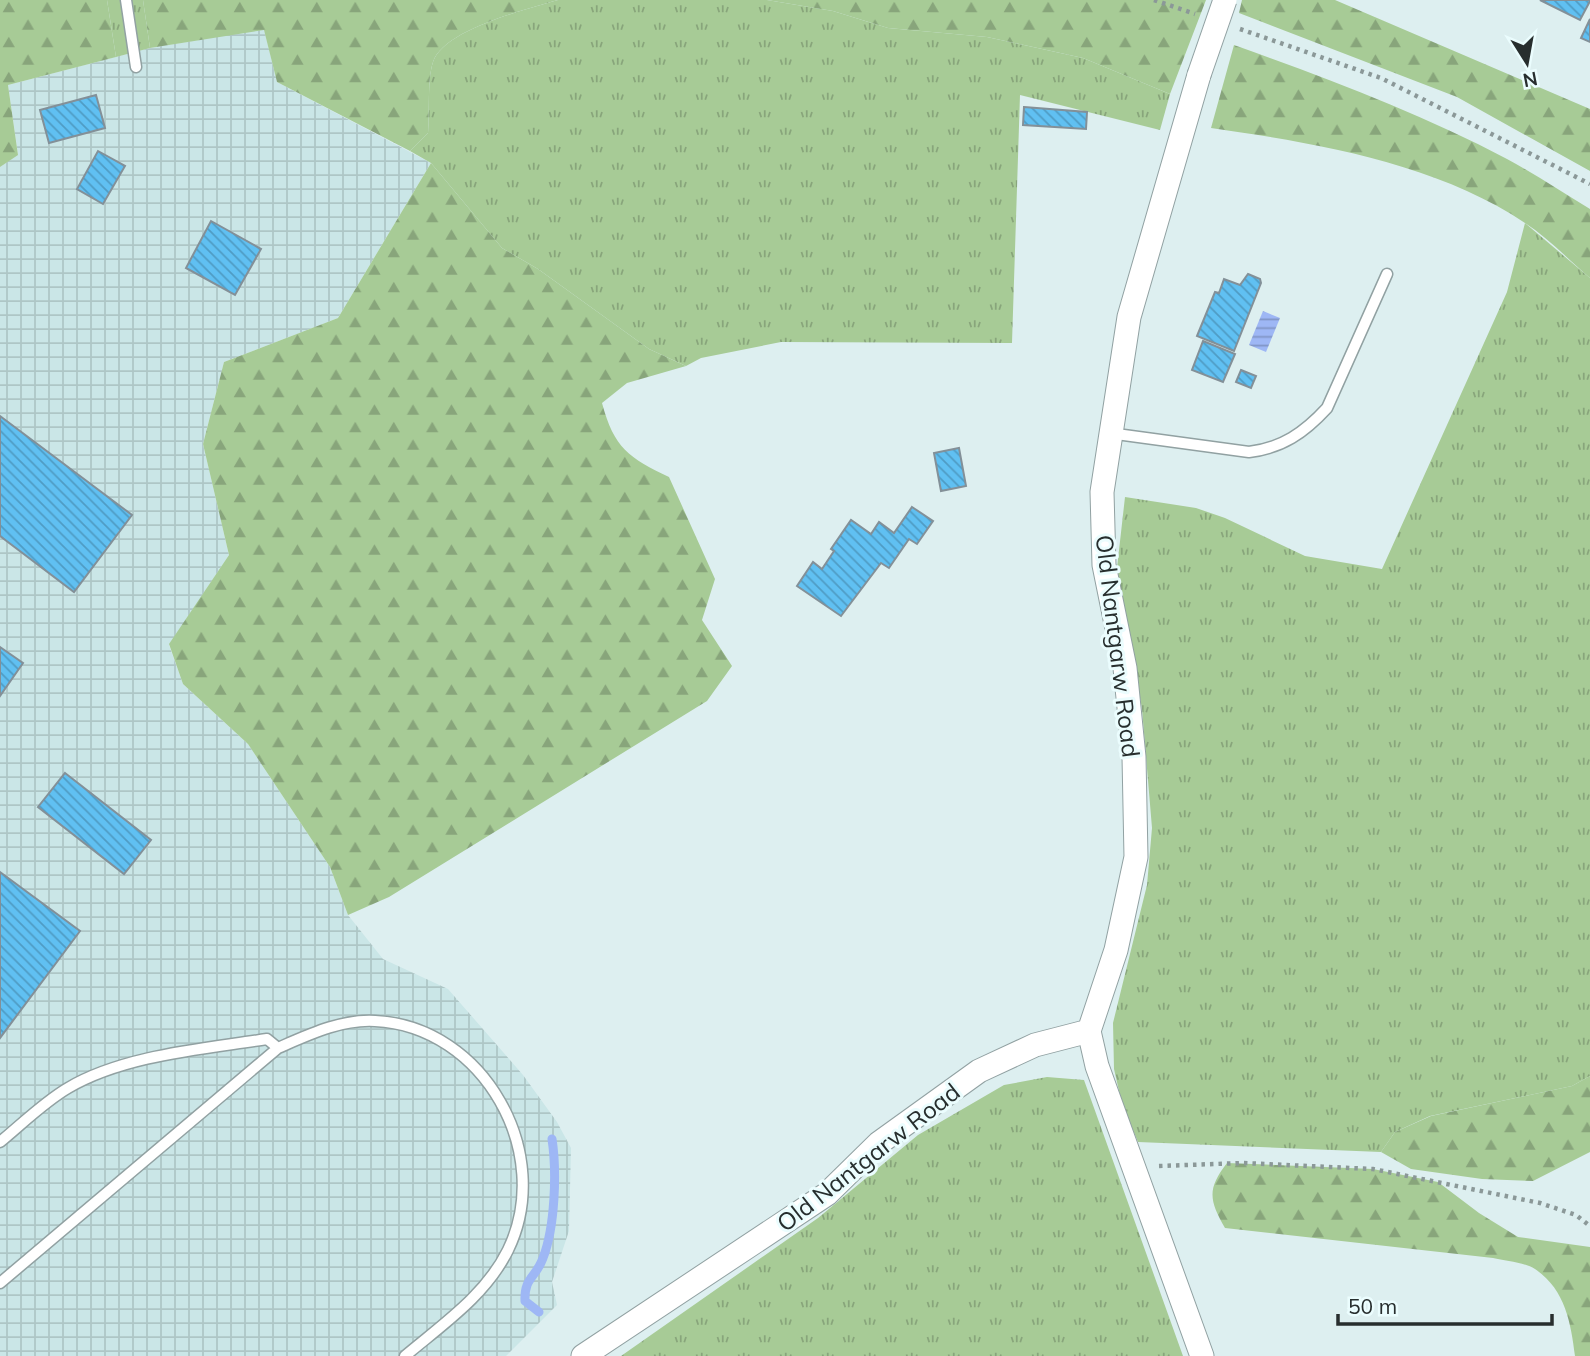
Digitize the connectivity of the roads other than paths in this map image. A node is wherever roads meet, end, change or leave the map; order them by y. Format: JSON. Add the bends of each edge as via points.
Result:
{"nodes":[{"id":1,"x":127,"y":0,"type":"edge"},
{"id":2,"x":1225,"y":0,"type":"edge"},
{"id":3,"x":136,"y":67,"type":"dead end"},
{"id":4,"x":1387,"y":274,"type":"dead end"},
{"id":5,"x":1109,"y":433,"type":"junction"},
{"id":6,"x":1089,"y":1031,"type":"junction"},
{"id":7,"x":278,"y":1048,"type":"junction"},
{"id":8,"x":0,"y":1142,"type":"edge"},
{"id":9,"x":0,"y":1283,"type":"edge"},
{"id":10,"x":405,"y":1356,"type":"edge"},
{"id":11,"x":583,"y":1356,"type":"edge"},
{"id":12,"x":1202,"y":1356,"type":"edge"}],
"edges":[{"from":1,"to":3,"type":"lane"},
{"from":2,"to":5,"type":"street","name":"Old Nantgarw Road","bridge":true,"via":[[1129,317]]},
{"from":4,"to":5,"type":"lane","via":[[1327,408],[1286,443],[1248,453]]},
{"from":5,"to":6,"type":"street","name":"Old Nantgarw Road","via":[[1102,492],[1104,565],[1125,668],[1134,758],[1136,857],[1116,950]]},
{"from":6,"to":11,"type":"street","name":"Old Nantgarw Road","via":[[1035,1045],[979,1071],[879,1143],[827,1194]]},
{"from":6,"to":12,"type":"street","via":[[1097,1066]]},
{"from":7,"to":8,"type":"lane","via":[[267,1039],[107,1070],[66,1089]]},
{"from":7,"to":9,"type":"lane"},
{"from":7,"to":10,"type":"lane","via":[[343,1025],[375,1021],[404,1027],[464,1056],[496,1091],[513,1126],[523,1189],[521,1216],[509,1249],[474,1298]]}]}
